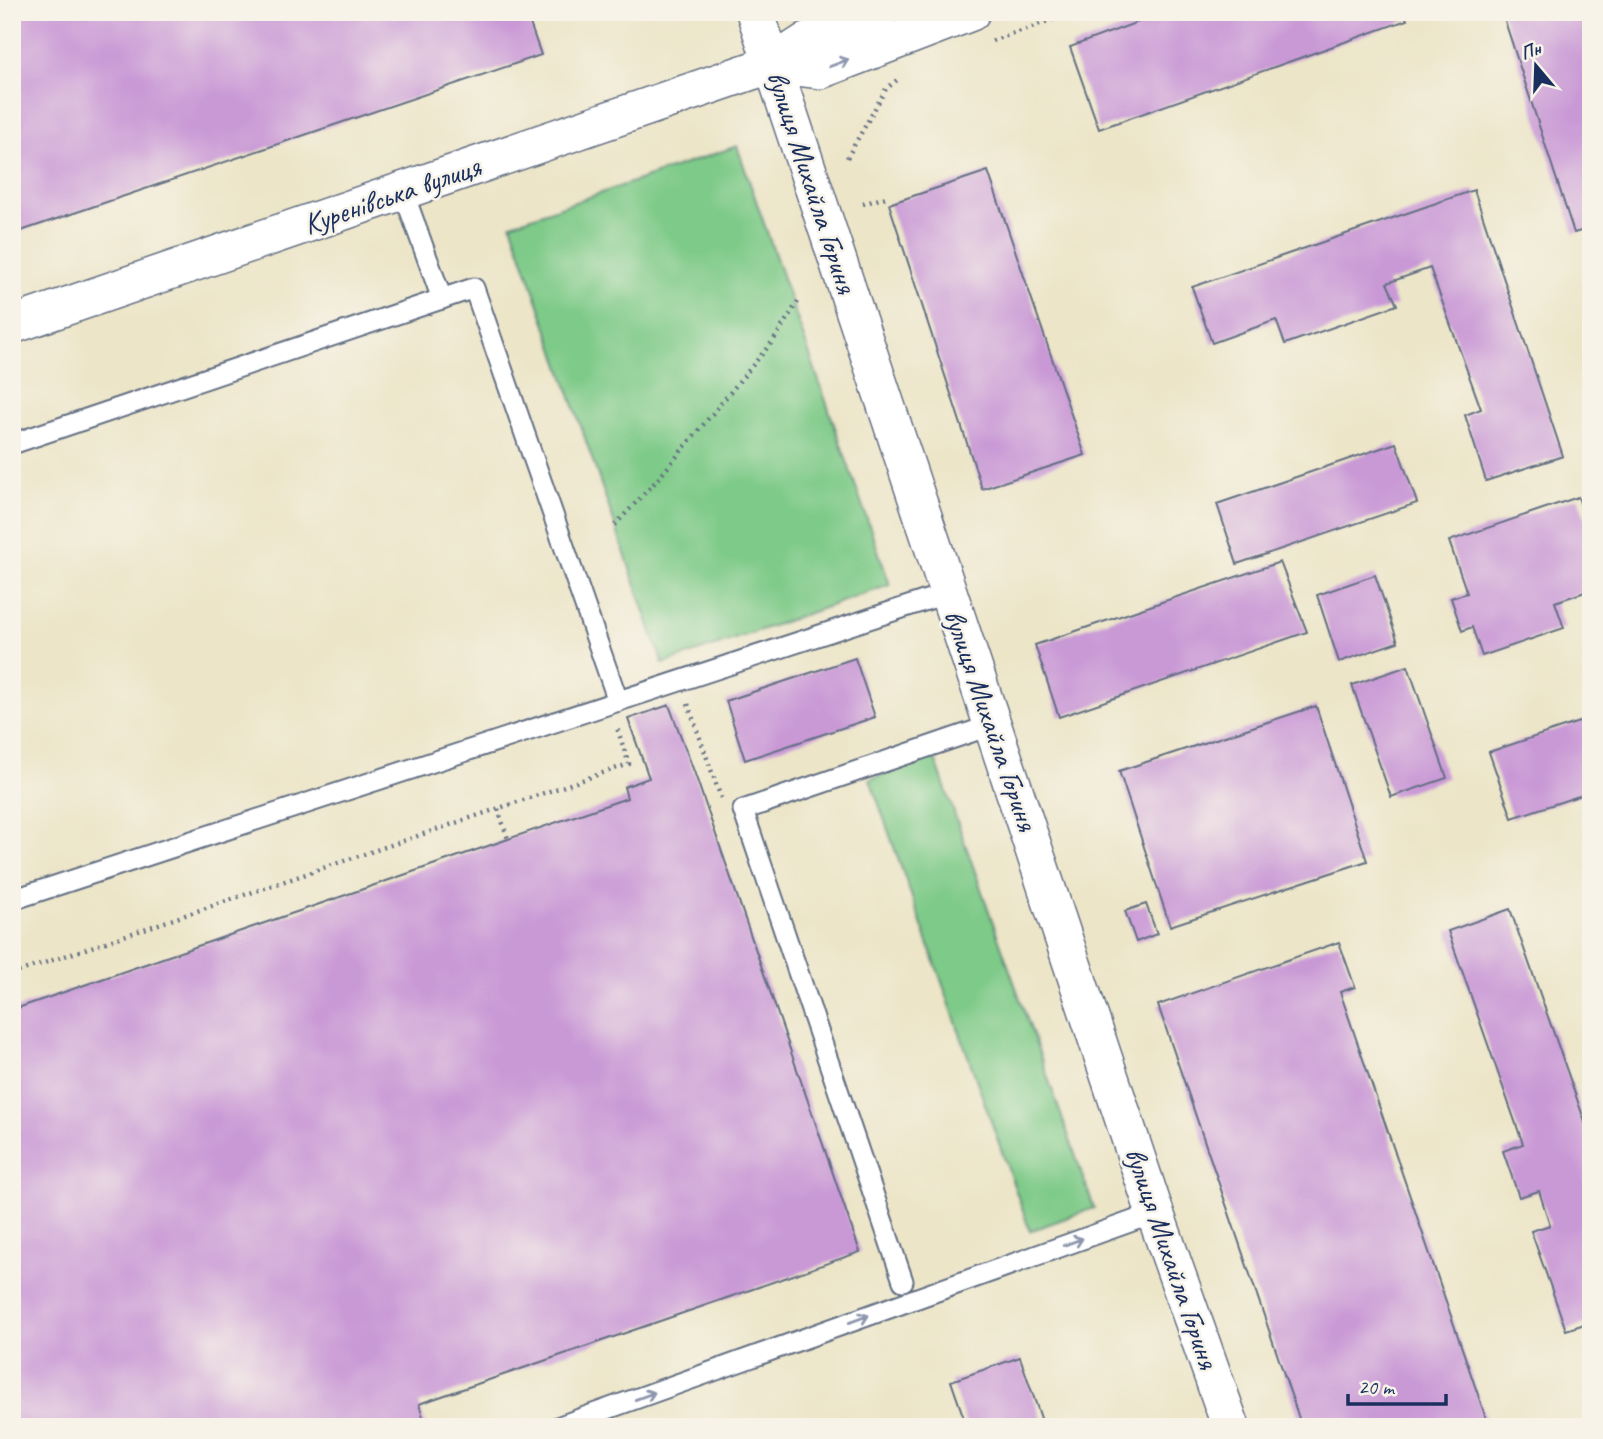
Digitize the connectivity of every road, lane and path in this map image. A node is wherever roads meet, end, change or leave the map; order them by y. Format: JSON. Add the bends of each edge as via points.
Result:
{"nodes":[{"id":1,"x":755,"y":12,"type":"edge"},
{"id":2,"x":878,"y":12,"type":"edge"},
{"id":3,"x":1064,"y":12,"type":"edge"},
{"id":4,"x":975,"y":29,"type":"edge"},
{"id":5,"x":772,"y":64,"type":"junction"},
{"id":6,"x":907,"y":72,"type":"dead end"},
{"id":7,"x":846,"y":158,"type":"dead end"},
{"id":8,"x":403,"y":191,"type":"junction"},
{"id":9,"x":886,"y":197,"type":"dead end"},
{"id":10,"x":863,"y":204,"type":"dead end"},
{"id":11,"x":442,"y":299,"type":"junction"},
{"id":12,"x":799,"y":300,"type":"dead end"},
{"id":13,"x":12,"y":325,"type":"edge"},
{"id":14,"x":12,"y":444,"type":"edge"},
{"id":15,"x":615,"y":525,"type":"dead end"},
{"id":16,"x":948,"y":593,"type":"junction"},
{"id":17,"x":618,"y":701,"type":"junction"},
{"id":18,"x":992,"y":726,"type":"junction"},
{"id":19,"x":629,"y":764,"type":"dead end"},
{"id":20,"x":498,"y":809,"type":"junction"},
{"id":21,"x":508,"y":839,"type":"dead end"},
{"id":22,"x":12,"y":900,"type":"edge"},
{"id":23,"x":12,"y":974,"type":"edge"},
{"id":24,"x":1155,"y":1213,"type":"junction"},
{"id":25,"x":903,"y":1281,"type":"dead end"},
{"id":26,"x":558,"y":1427,"type":"edge"},
{"id":27,"x":1231,"y":1427,"type":"edge"}],
"edges":[{"from":1,"to":5,"type":"street","name":"вулиця Михайла Гориня"},
{"from":2,"to":5,"type":"street","name":"Куренівська вулиця","via":[[809,40]]},
{"from":3,"to":4,"type":"path","via":[[1057,18]]},
{"from":5,"to":4,"type":"street","name":"Куренівська вулиця","one_way":true,"via":[[820,70]]},
{"from":5,"to":8,"type":"street","name":"Куренівська вулиця"},
{"from":5,"to":16,"type":"street","name":"вулиця Михайла Гориня"},
{"from":6,"to":7,"type":"path","via":[[886,89]]},
{"from":8,"to":11,"type":"lane"},
{"from":8,"to":13,"type":"street","name":"Куренівська вулиця"},
{"from":9,"to":10,"type":"path"},
{"from":11,"to":14,"type":"lane"},
{"from":11,"to":17,"type":"lane","via":[[474,288]]},
{"from":12,"to":15,"type":"path","via":[[773,341]]},
{"from":16,"to":17,"type":"lane"},
{"from":16,"to":18,"type":"street","name":"вулиця Михайла Гориня"},
{"from":17,"to":22,"type":"lane"},
{"from":18,"to":24,"type":"street","name":"вулиця Михайла Гориня"},
{"from":18,"to":25,"type":"lane","via":[[743,810]]},
{"from":19,"to":20,"type":"path"},
{"from":20,"to":21,"type":"path"},
{"from":20,"to":23,"type":"path"},
{"from":26,"to":24,"type":"lane","one_way":true},
{"from":24,"to":27,"type":"street","name":"вулиця Михайла Гориня"}]}
